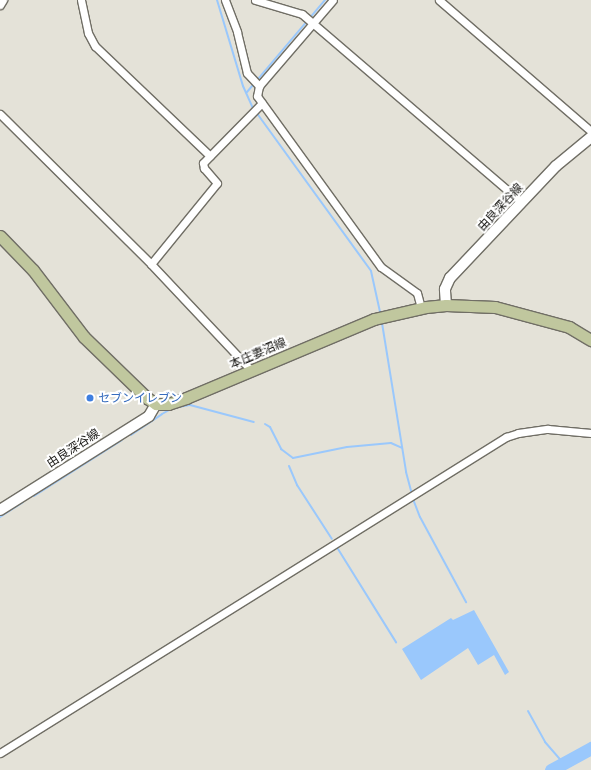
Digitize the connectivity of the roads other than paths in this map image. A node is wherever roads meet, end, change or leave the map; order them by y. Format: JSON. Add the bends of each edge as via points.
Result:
{"nodes":[{"id":1,"x":3,"y":0,"type":"edge"},
{"id":2,"x":81,"y":0,"type":"edge"},
{"id":3,"x":225,"y":0,"type":"edge"},
{"id":4,"x":255,"y":0,"type":"edge"},
{"id":5,"x":333,"y":0,"type":"edge"},
{"id":6,"x":439,"y":0,"type":"edge"},
{"id":7,"x":0,"y":5,"type":"edge"},
{"id":8,"x":313,"y":23,"type":"junction"},
{"id":9,"x":258,"y":86,"type":"junction"},
{"id":10,"x":262,"y":103,"type":"junction"},
{"id":11,"x":0,"y":114,"type":"edge"},
{"id":12,"x":591,"y":131,"type":"edge"},
{"id":13,"x":591,"y":136,"type":"edge"},
{"id":14,"x":210,"y":156,"type":"junction"},
{"id":15,"x":521,"y":202,"type":"junction"},
{"id":16,"x":0,"y":236,"type":"edge"},
{"id":17,"x":151,"y":264,"type":"junction"},
{"id":18,"x":446,"y":305,"type":"junction"},
{"id":19,"x":421,"y":308,"type":"junction"},
{"id":20,"x":591,"y":340,"type":"edge"},
{"id":21,"x":251,"y":370,"type":"junction"},
{"id":22,"x":156,"y":404,"type":"junction"},
{"id":23,"x":591,"y":434,"type":"edge"},
{"id":24,"x":0,"y":510,"type":"edge"},
{"id":25,"x":0,"y":753,"type":"edge"}],
"edges":[{"from":1,"to":7,"type":"street"},
{"from":2,"to":14,"type":"street","via":[[88,34],[95,46]]},
{"from":3,"to":9,"type":"street","via":[[237,32],[247,73]]},
{"from":4,"to":8,"type":"street","via":[[305,16]]},
{"from":5,"to":8,"type":"street"},
{"from":6,"to":12,"type":"street"},
{"from":8,"to":9,"type":"street"},
{"from":8,"to":15,"type":"street"},
{"from":9,"to":10,"type":"street","via":[[256,93]]},
{"from":10,"to":14,"type":"street"},
{"from":10,"to":19,"type":"street","via":[[381,267],[417,293]]},
{"from":11,"to":17,"type":"street"},
{"from":13,"to":15,"type":"main road","name":"由良深谷線","via":[[568,154]]},
{"from":14,"to":17,"type":"street","via":[[203,163],[204,168],[216,183]]},
{"from":15,"to":18,"type":"main road","name":"由良深谷線","via":[[450,278],[445,290]]},
{"from":16,"to":22,"type":"main road","via":[[30,265],[84,337]]},
{"from":17,"to":21,"type":"street"},
{"from":18,"to":19,"type":"main road","name":"本庄妻沼線"},
{"from":18,"to":20,"type":"main road","name":"本庄妻沼線","via":[[478,305],[512,311],[569,327]]},
{"from":19,"to":21,"type":"main road","name":"本庄妻沼線","via":[[374,320]]},
{"from":21,"to":22,"type":"main road","name":"本庄妻沼線","via":[[186,398],[168,404]]},
{"from":22,"to":24,"type":"main road","name":"由良深谷線","via":[[150,416]]},
{"from":23,"to":25,"type":"street","via":[[548,429],[518,432]]}]}
